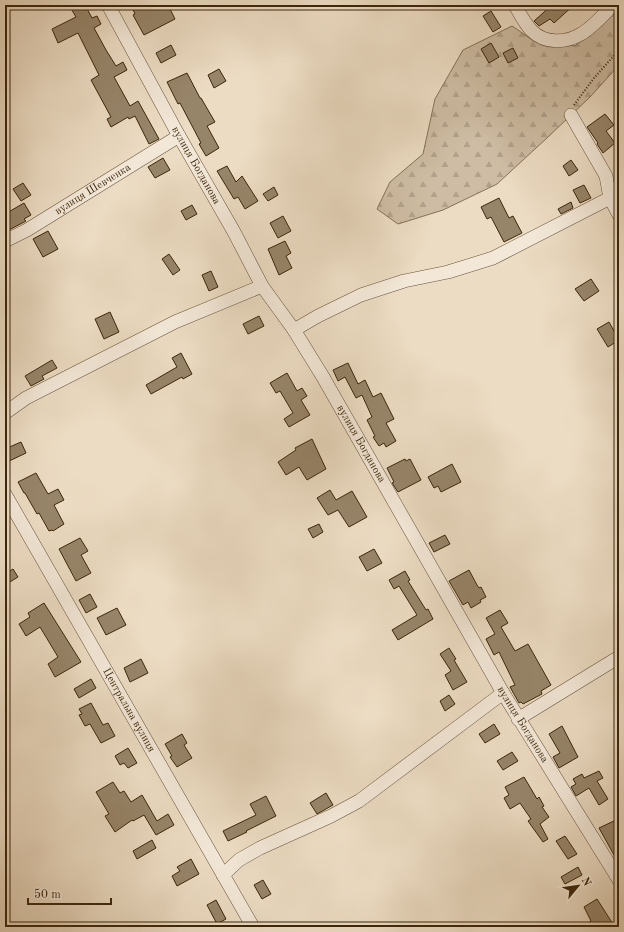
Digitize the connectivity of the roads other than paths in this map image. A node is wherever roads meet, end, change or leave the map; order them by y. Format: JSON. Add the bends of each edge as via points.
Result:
{"nodes":[{"id":1,"x":108,"y":5,"type":"edge"},
{"id":2,"x":515,"y":5,"type":"edge"},
{"id":3,"x":613,"y":5,"type":"edge"},
{"id":4,"x":571,"y":115,"type":"road end"},
{"id":5,"x":180,"y":136,"type":"junction"},
{"id":6,"x":610,"y":198,"type":"junction"},
{"id":7,"x":619,"y":215,"type":"edge"},
{"id":8,"x":5,"y":241,"type":"edge"},
{"id":9,"x":262,"y":286,"type":"junction"},
{"id":10,"x":294,"y":330,"type":"junction"},
{"id":11,"x":5,"y":413,"type":"edge"},
{"id":12,"x":5,"y":494,"type":"edge"},
{"id":13,"x":619,"y":657,"type":"edge"},
{"id":14,"x":503,"y":693,"type":"junction"},
{"id":15,"x":518,"y":719,"type":"junction"},
{"id":16,"x":223,"y":875,"type":"junction"},
{"id":17,"x":619,"y":880,"type":"edge"},
{"id":18,"x":253,"y":927,"type":"edge"}],
"edges":[{"from":1,"to":5,"type":"street","name":"вулиця Богданова"},
{"from":2,"to":3,"type":"street","via":[[532,31],[548,41],[570,39],[581,34]]},
{"from":4,"to":6,"type":"street","via":[[606,176]]},
{"from":5,"to":8,"type":"street","name":"вулиця Шевченка"},
{"from":5,"to":9,"type":"street","name":"вулиця Богданова"},
{"from":6,"to":7,"type":"street"},
{"from":6,"to":10,"type":"street","via":[[493,258],[361,295]]},
{"from":9,"to":10,"type":"street","name":"вулиця Богданова"},
{"from":9,"to":11,"type":"street","via":[[175,322],[26,398]]},
{"from":10,"to":14,"type":"street","name":"вулиця Богданова","via":[[359,438]]},
{"from":12,"to":16,"type":"street","name":"Центральна вулиця"},
{"from":13,"to":15,"type":"street"},
{"from":14,"to":15,"type":"street","name":"вулиця Богданова"},
{"from":14,"to":16,"type":"street","via":[[359,801],[260,848],[239,860]]},
{"from":15,"to":17,"type":"street","name":"вулиця Богданова"},
{"from":16,"to":18,"type":"street","name":"Центральна вулиця"}]}
